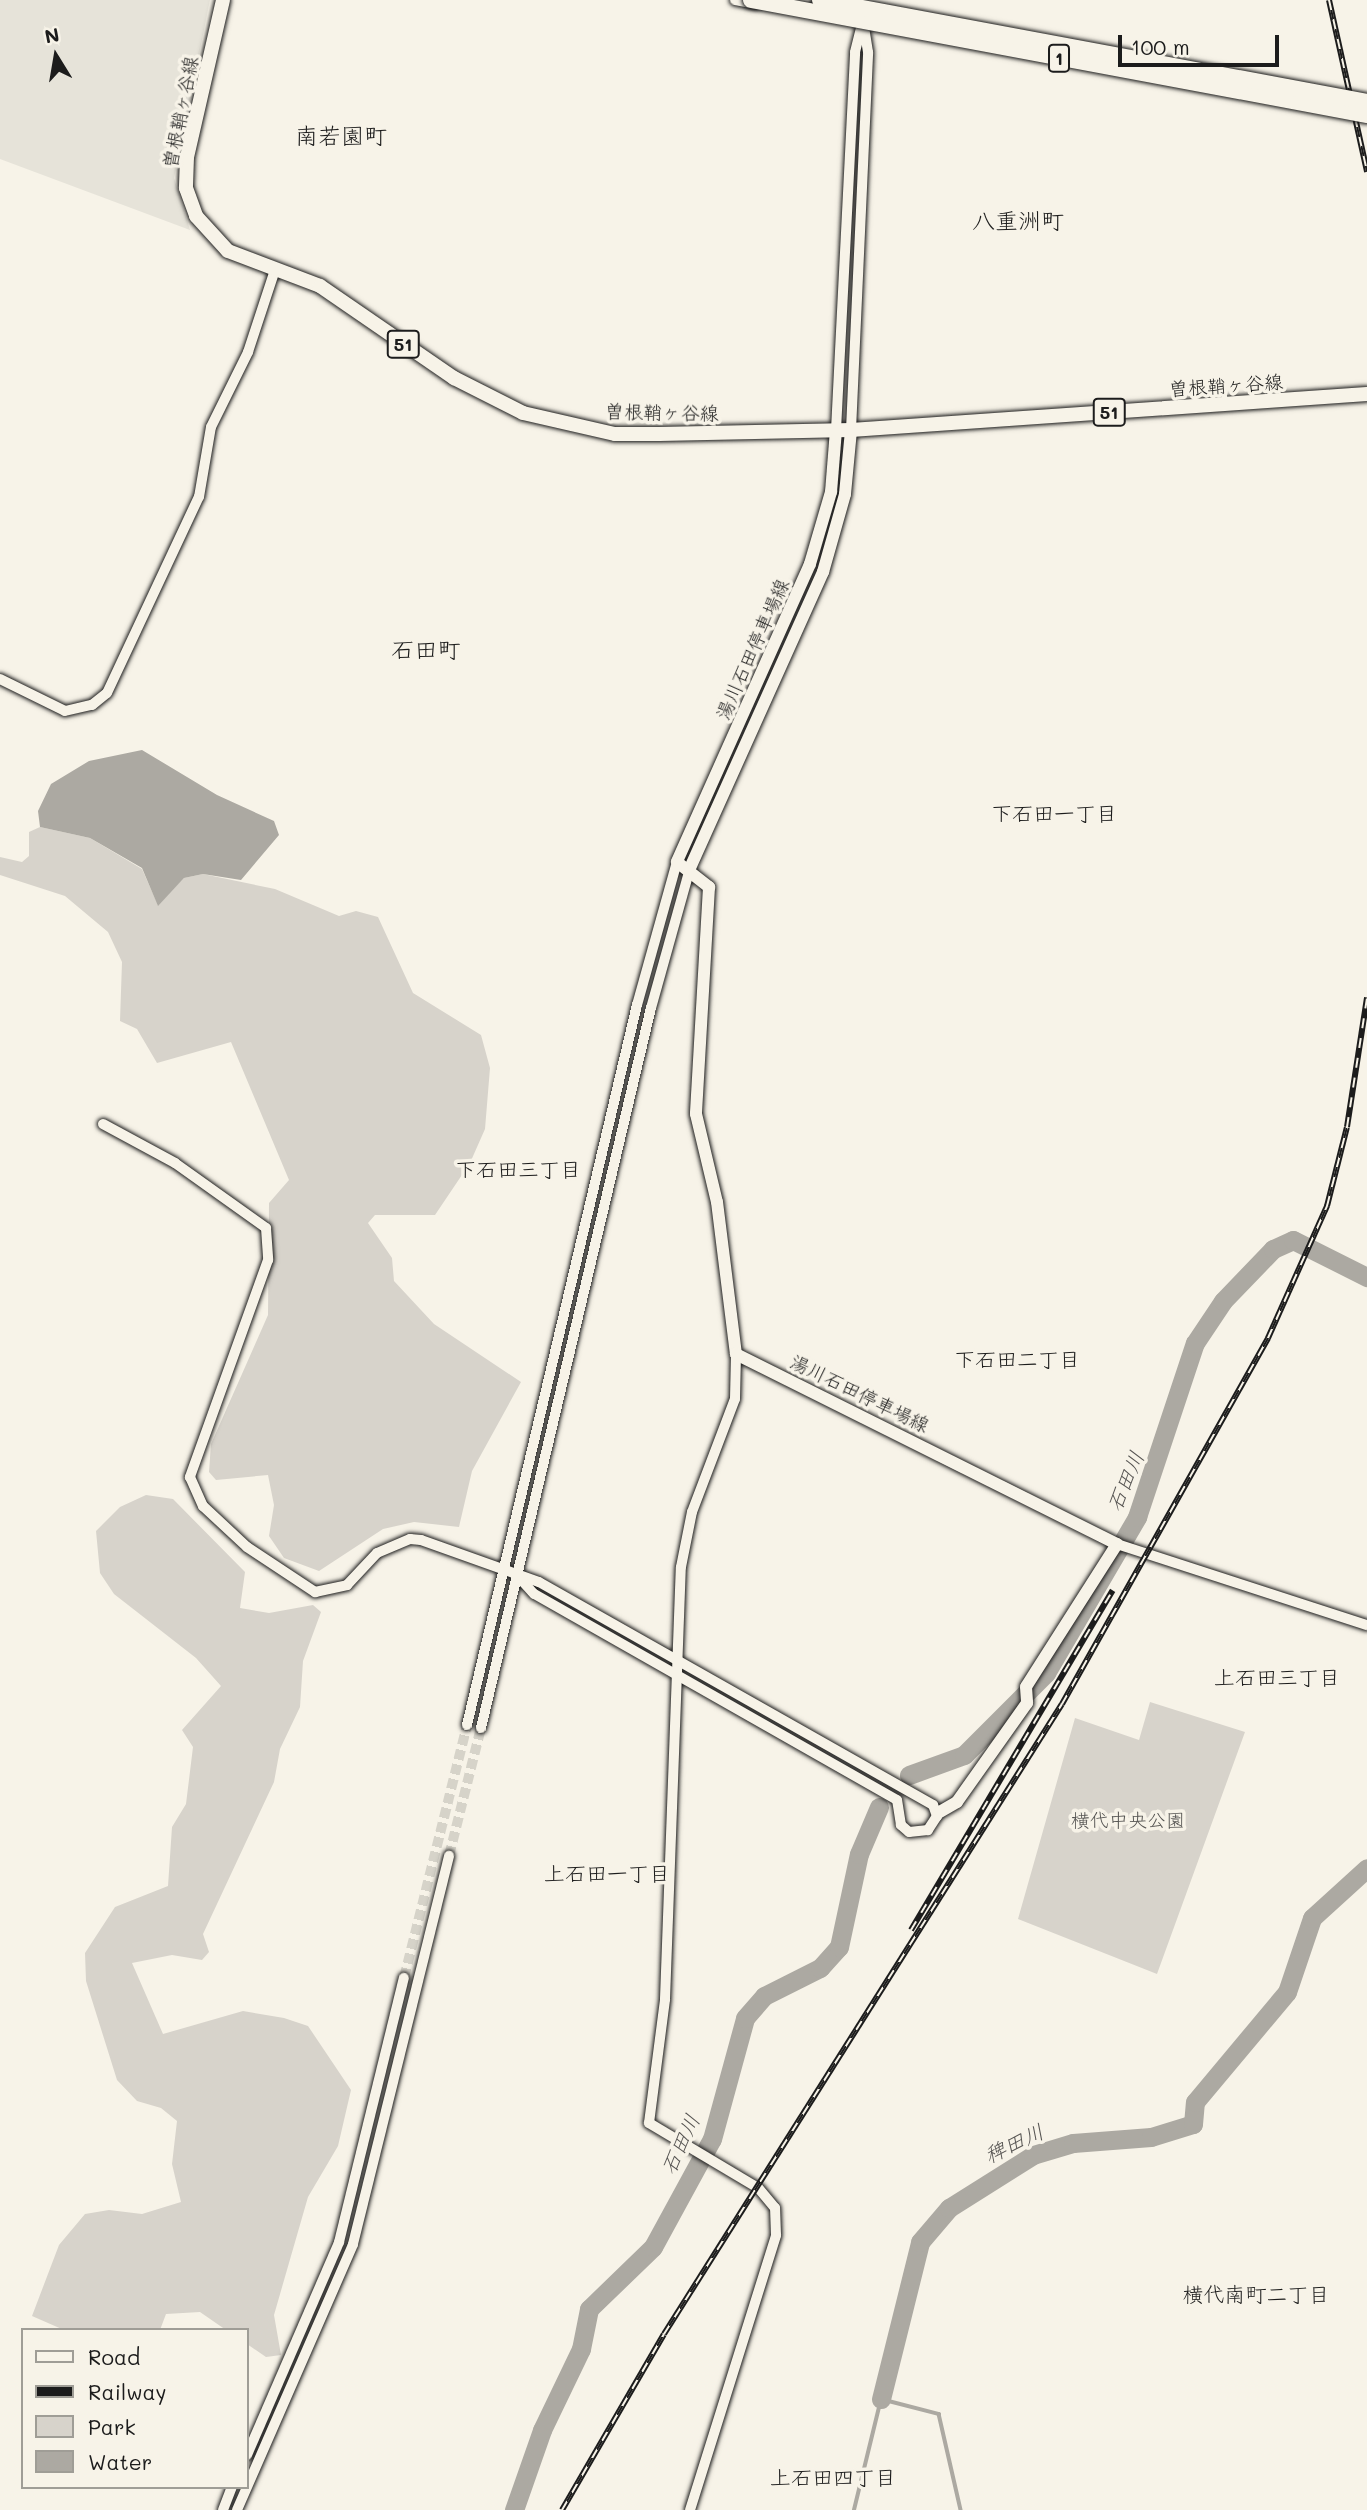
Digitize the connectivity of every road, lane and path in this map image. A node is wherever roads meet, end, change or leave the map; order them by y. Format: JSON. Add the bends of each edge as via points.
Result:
{"nodes":[{"id":1,"x":223,"y":0,"type":"edge"},
{"id":2,"x":735,"y":0,"type":"edge"},
{"id":3,"x":751,"y":0,"type":"edge"},
{"id":4,"x":820,"y":0,"type":"edge"},
{"id":5,"x":834,"y":0,"type":"edge"},
{"id":6,"x":865,"y":6,"type":"junction"},
{"id":7,"x":864,"y":25,"type":"junction"},
{"id":8,"x":1296,"y":83,"type":"dead end"},
{"id":9,"x":1367,"y":102,"type":"edge"},
{"id":10,"x":1278,"y":103,"type":"dead end"},
{"id":11,"x":1367,"y":115,"type":"edge"},
{"id":12,"x":275,"y":270,"type":"junction"},
{"id":13,"x":1367,"y":394,"type":"edge"},
{"id":14,"x":844,"y":430,"type":"junction"},
{"id":15,"x":0,"y":679,"type":"edge"},
{"id":16,"x":677,"y":862,"type":"junction"},
{"id":17,"x":690,"y":867,"type":"junction"},
{"id":18,"x":103,"y":1124,"type":"dead end"},
{"id":19,"x":736,"y":1354,"type":"junction"},
{"id":20,"x":1117,"y":1544,"type":"junction"},
{"id":21,"x":504,"y":1571,"type":"junction"},
{"id":22,"x":516,"y":1574,"type":"junction"},
{"id":23,"x":1367,"y":1625,"type":"edge"},
{"id":24,"x":679,"y":1661,"type":"junction"},
{"id":25,"x":679,"y":1677,"type":"junction"},
{"id":26,"x":467,"y":1725,"type":"tunnel mouth"},
{"id":27,"x":481,"y":1728,"type":"tunnel mouth"},
{"id":28,"x":938,"y":1813,"type":"junction"},
{"id":29,"x":449,"y":1856,"type":"tunnel mouth"},
{"id":30,"x":404,"y":1978,"type":"tunnel mouth"},
{"id":31,"x":248,"y":2453,"type":"edge"},
{"id":32,"x":248,"y":2485,"type":"edge"},
{"id":33,"x":231,"y":2489,"type":"edge"},
{"id":34,"x":246,"y":2489,"type":"edge"},
{"id":35,"x":223,"y":2510,"type":"edge"},
{"id":36,"x":237,"y":2510,"type":"edge"},
{"id":37,"x":690,"y":2510,"type":"edge"}],
"edges":[{"from":1,"to":12,"type":"main road","name":"曽根鞘ヶ谷線","number":"51","via":[[187,157],[186,188],[213,238],[228,251]]},
{"from":2,"to":7,"type":"street"},
{"from":3,"to":11,"type":"highway","number":"1","bridge":true},
{"from":4,"to":9,"type":"highway","number":"1","bridge":true},
{"from":5,"to":6,"type":"street"},
{"from":6,"to":7,"type":"street"},
{"from":6,"to":8,"type":"street"},
{"from":7,"to":10,"type":"street"},
{"from":7,"to":14,"type":"street","via":[[868,52]]},
{"from":12,"to":14,"type":"main road","name":"曽根鞘ヶ谷線","number":"51","via":[[320,286],[454,379],[523,412],[615,434]]},
{"from":12,"to":15,"type":"street","via":[[248,352],[211,427],[199,497],[107,693],[92,705],[65,711]]},
{"from":13,"to":14,"type":"main road","name":"曽根鞘ヶ谷線","number":"51"},
{"from":14,"to":16,"type":"main road","name":"湯川石田停車場線","via":[[823,528],[787,624]]},
{"from":14,"to":17,"type":"main road","name":"湯川石田停車場線","via":[[845,494],[822,572]]},
{"from":16,"to":17,"type":"main road"},
{"from":16,"to":21,"type":"street","via":[[637,1005]]},
{"from":17,"to":19,"type":"main road","via":[[709,887],[696,1067],[698,1138],[717,1202]]},
{"from":17,"to":22,"type":"street","via":[[651,1008]]},
{"from":18,"to":21,"type":"street","via":[[256,1216],[270,1244],[192,1465],[190,1485],[203,1506],[288,1580],[315,1592],[347,1585],[377,1553],[402,1540],[421,1540]]},
{"from":19,"to":20,"type":"main road","name":"湯川石田停車場線"},
{"from":19,"to":24,"type":"street","via":[[735,1399],[692,1511],[681,1567]]},
{"from":20,"to":23,"type":"street"},
{"from":20,"to":28,"type":"main road","via":[[1026,1687],[1027,1703],[957,1802]]},
{"from":21,"to":22,"type":"street"},
{"from":21,"to":26,"type":"street"},
{"from":22,"to":24,"type":"street"},
{"from":22,"to":25,"type":"street","via":[[534,1594]]},
{"from":22,"to":27,"type":"street"},
{"from":24,"to":25,"type":"street"},
{"from":24,"to":28,"type":"street","via":[[933,1805]]},
{"from":25,"to":28,"type":"street","via":[[897,1800],[901,1825],[909,1832],[928,1830]]},
{"from":25,"to":37,"type":"street","via":[[665,1999],[649,2123],[758,2189],[775,2208],[776,2221],[770,2263]]},
{"from":29,"to":32,"type":"street","via":[[353,2244]]},
{"from":30,"to":31,"type":"street","via":[[336,2252]]},
{"from":33,"to":35,"type":"street"},
{"from":34,"to":36,"type":"street"}]}
